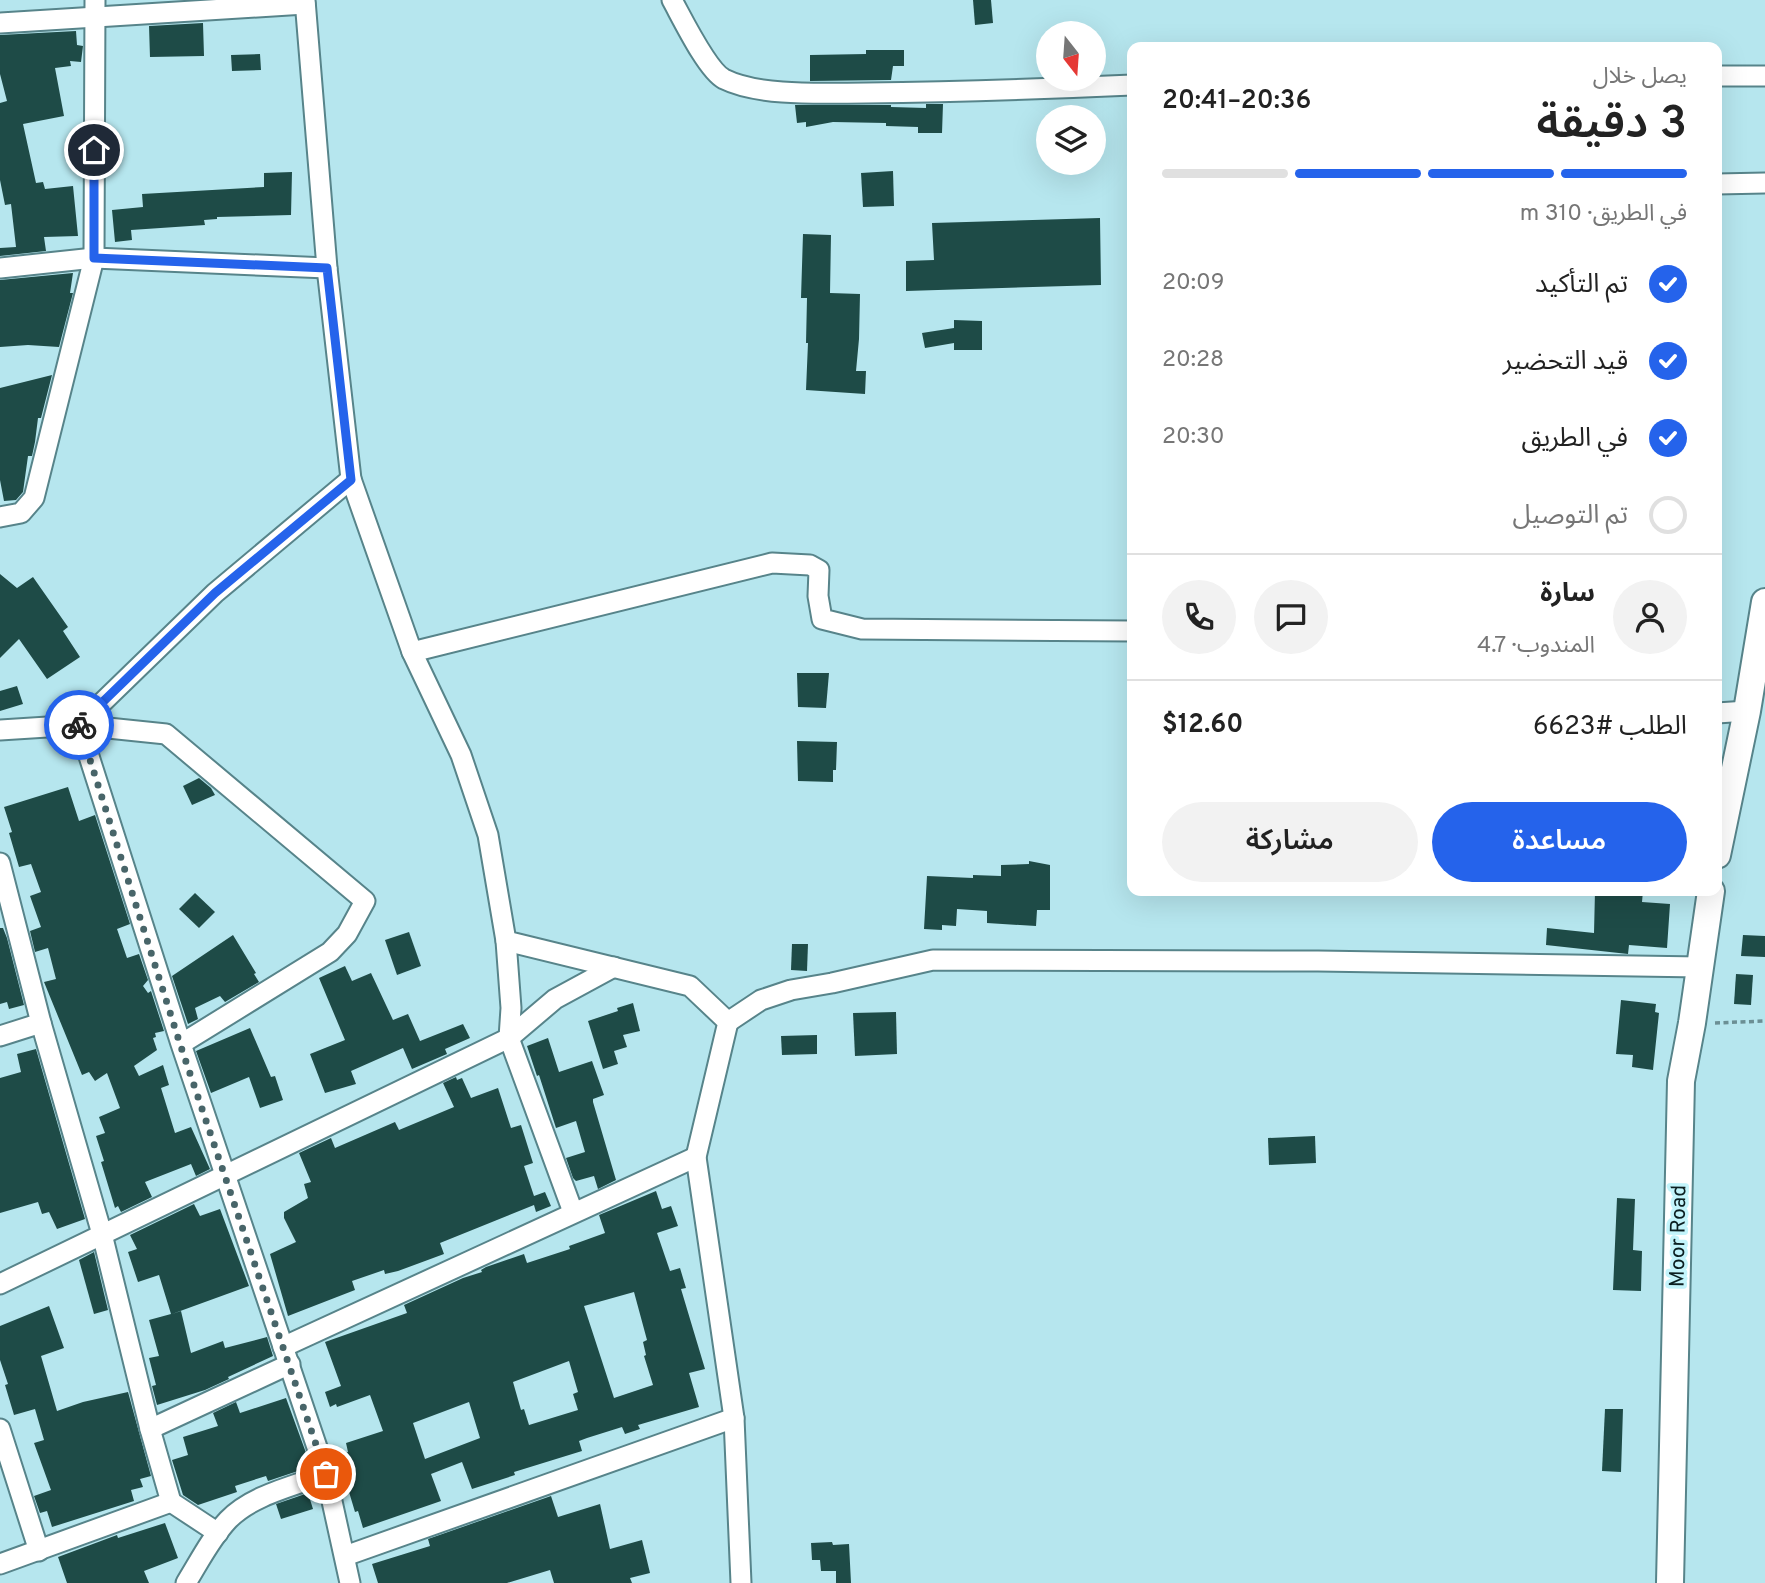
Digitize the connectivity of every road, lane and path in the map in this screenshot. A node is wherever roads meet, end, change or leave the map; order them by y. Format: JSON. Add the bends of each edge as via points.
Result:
{"nodes":[{"id":1,"x":671,"y":0,"type":"edge"},
{"id":2,"x":305,"y":2,"type":"edge"},
{"id":3,"x":95,"y":8,"type":"edge"},
{"id":4,"x":0,"y":23,"type":"edge"},
{"id":5,"x":1722,"y":76,"type":"edge"},
{"id":6,"x":1765,"y":76,"type":"edge"},
{"id":7,"x":1127,"y":85,"type":"edge"},
{"id":8,"x":1765,"y":183,"type":"edge"},
{"id":9,"x":1722,"y":184,"type":"edge"},
{"id":10,"x":94,"y":258,"type":"junction"},
{"id":11,"x":0,"y":268,"type":"edge"},
{"id":12,"x":327,"y":268,"type":"junction"},
{"id":13,"x":351,"y":480,"type":"junction"},
{"id":14,"x":0,"y":517,"type":"edge"},
{"id":15,"x":1765,"y":602,"type":"edge"},
{"id":16,"x":1127,"y":631,"type":"edge"},
{"id":17,"x":412,"y":652,"type":"junction"},
{"id":18,"x":1747,"y":711,"type":"junction"},
{"id":19,"x":1722,"y":713,"type":"edge"},
{"id":20,"x":79,"y":725,"type":"junction"},
{"id":21,"x":0,"y":730,"type":"edge"},
{"id":22,"x":1722,"y":831,"type":"edge"},
{"id":23,"x":0,"y":863,"type":"edge"},
{"id":24,"x":1710,"y":896,"type":"edge"},
{"id":25,"x":506,"y":942,"type":"junction"},
{"id":26,"x":614,"y":967,"type":"junction"},
{"id":27,"x":1700,"y":967,"type":"junction"},
{"id":28,"x":1765,"y":1021,"type":"edge"},
{"id":29,"x":728,"y":1022,"type":"junction"},
{"id":30,"x":41,"y":1023,"type":"junction"},
{"id":31,"x":1692,"y":1023,"type":"junction"},
{"id":32,"x":0,"y":1036,"type":"edge"},
{"id":33,"x":509,"y":1038,"type":"junction"},
{"id":34,"x":180,"y":1044,"type":"junction"},
{"id":35,"x":696,"y":1157,"type":"junction"},
{"id":36,"x":224,"y":1175,"type":"junction"},
{"id":37,"x":573,"y":1212,"type":"junction"},
{"id":38,"x":102,"y":1234,"type":"junction"},
{"id":39,"x":0,"y":1284,"type":"edge"},
{"id":40,"x":287,"y":1355,"type":"junction"},
{"id":41,"x":734,"y":1418,"type":"junction"},
{"id":42,"x":0,"y":1429,"type":"edge"},
{"id":43,"x":150,"y":1429,"type":"junction"},
{"id":44,"x":326,"y":1474,"type":"junction"},
{"id":45,"x":171,"y":1502,"type":"junction"},
{"id":46,"x":218,"y":1533,"type":"junction"},
{"id":47,"x":39,"y":1551,"type":"junction"},
{"id":48,"x":345,"y":1556,"type":"junction"},
{"id":49,"x":0,"y":1564,"type":"edge"},
{"id":50,"x":186,"y":1583,"type":"edge"},
{"id":51,"x":350,"y":1583,"type":"edge"},
{"id":52,"x":741,"y":1583,"type":"edge"},
{"id":53,"x":1670,"y":1583,"type":"edge"}],
"edges":[{"from":1,"to":7,"type":"street","via":[[722,78],[752,88],[843,93]]},
{"from":2,"to":3,"type":"street"},
{"from":2,"to":12,"type":"street"},
{"from":3,"to":4,"type":"street"},
{"from":3,"to":10,"type":"street"},
{"from":5,"to":6,"type":"street"},
{"from":8,"to":9,"type":"street"},
{"from":10,"to":11,"type":"street"},
{"from":10,"to":12,"type":"street"},
{"from":10,"to":14,"type":"street","via":[[34,498],[21,513]]},
{"from":12,"to":13,"type":"street"},
{"from":13,"to":17,"type":"street"},
{"from":13,"to":20,"type":"street","via":[[215,593]]},
{"from":15,"to":18,"type":"street"},
{"from":16,"to":17,"type":"street","via":[[862,629],[821,619],[819,570],[810,565],[772,563]]},
{"from":17,"to":25,"type":"street","via":[[461,755],[488,835]]},
{"from":18,"to":19,"type":"street"},
{"from":18,"to":22,"type":"street"},
{"from":20,"to":21,"type":"street"},
{"from":20,"to":34,"type":"street"},
{"from":20,"to":34,"type":"street","via":[[166,734],[365,901],[347,934],[330,952]]},
{"from":23,"to":30,"type":"street"},
{"from":24,"to":27,"type":"street","name":"Moor Road"},
{"from":25,"to":26,"type":"street"},
{"from":25,"to":33,"type":"street"},
{"from":26,"to":29,"type":"street","via":[[690,986]]},
{"from":26,"to":33,"type":"street","via":[[555,999]]},
{"from":27,"to":29,"type":"street","via":[[933,960],[791,990],[761,1000]]},
{"from":27,"to":31,"type":"street","name":"Moor Road"},
{"from":28,"to":31,"type":"path"},
{"from":29,"to":35,"type":"street"},
{"from":30,"to":32,"type":"street"},
{"from":30,"to":38,"type":"street"},
{"from":31,"to":53,"type":"street","name":"Moor Road","via":[[1681,1081]]},
{"from":33,"to":36,"type":"street"},
{"from":33,"to":37,"type":"street"},
{"from":34,"to":36,"type":"street"},
{"from":35,"to":37,"type":"street"},
{"from":35,"to":41,"type":"street"},
{"from":36,"to":38,"type":"street"},
{"from":36,"to":40,"type":"street"},
{"from":37,"to":40,"type":"street"},
{"from":38,"to":39,"type":"street"},
{"from":38,"to":43,"type":"street"},
{"from":40,"to":43,"type":"street"},
{"from":40,"to":44,"type":"street"},
{"from":41,"to":48,"type":"street"},
{"from":41,"to":52,"type":"street"},
{"from":42,"to":47,"type":"street"},
{"from":43,"to":45,"type":"street"},
{"from":44,"to":46,"type":"street","via":[[245,1507]]},
{"from":44,"to":48,"type":"street"},
{"from":45,"to":46,"type":"street"},
{"from":45,"to":47,"type":"street"},
{"from":46,"to":50,"type":"street"},
{"from":47,"to":49,"type":"street"},
{"from":48,"to":51,"type":"street"}]}
